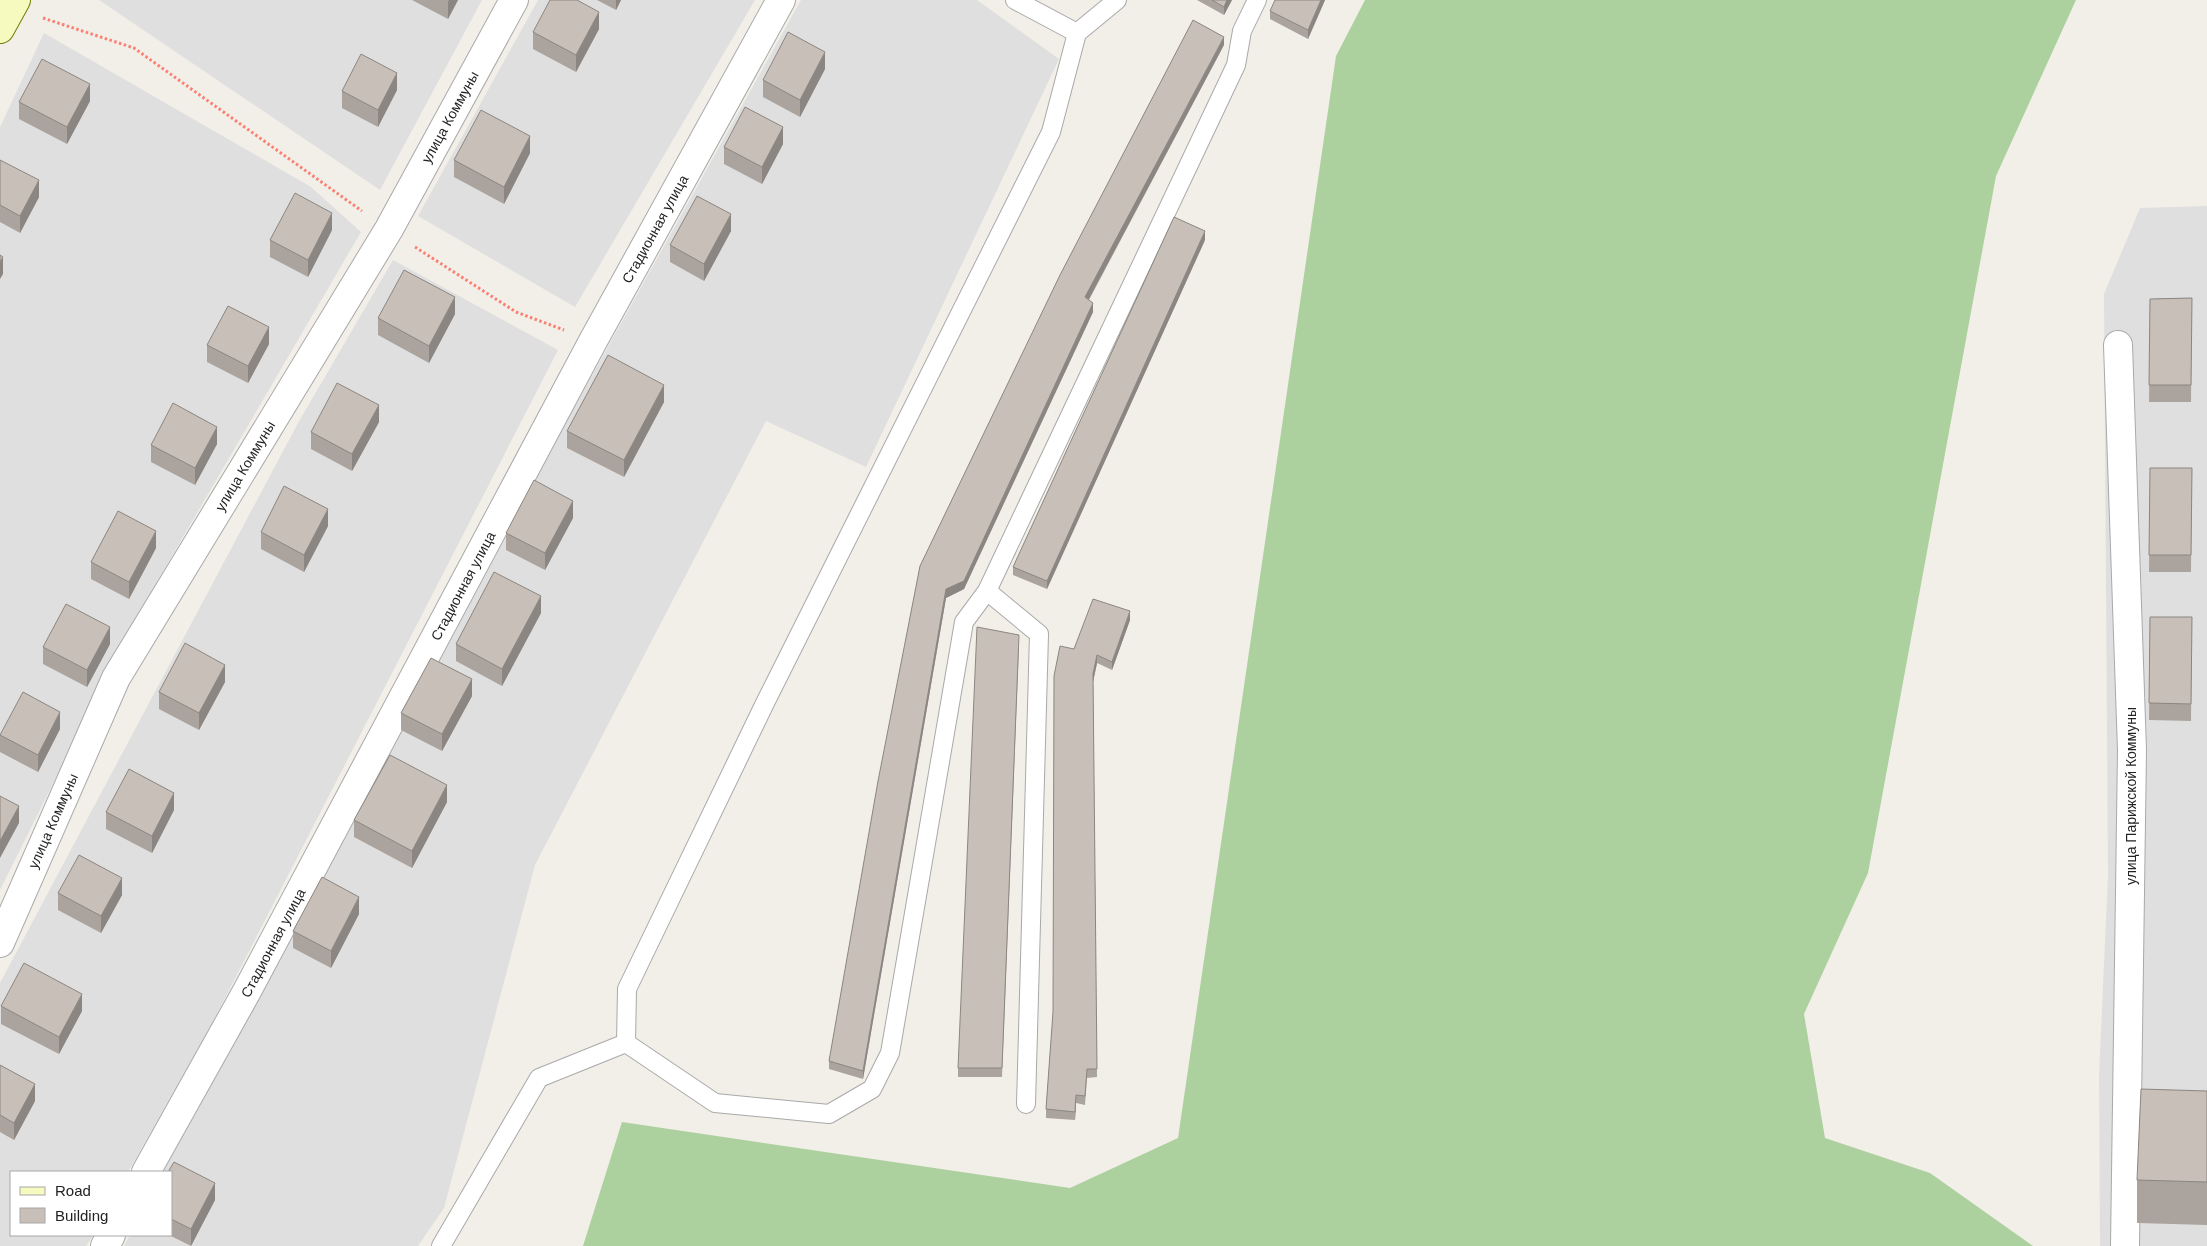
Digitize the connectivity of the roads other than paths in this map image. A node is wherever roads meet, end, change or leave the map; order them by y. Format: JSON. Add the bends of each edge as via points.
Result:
{"nodes":[{"id":1,"x":514,"y":0,"type":"edge"},
{"id":2,"x":781,"y":0,"type":"edge"},
{"id":3,"x":1015,"y":0,"type":"edge"},
{"id":4,"x":1117,"y":0,"type":"edge"},
{"id":5,"x":1257,"y":0,"type":"edge"},
{"id":6,"x":1077,"y":33,"type":"junction"},
{"id":7,"x":2118,"y":345,"type":"dead end"},
{"id":8,"x":987,"y":590,"type":"junction"},
{"id":9,"x":0,"y":943,"type":"edge"},
{"id":10,"x":626,"y":1043,"type":"junction"},
{"id":11,"x":1026,"y":1104,"type":"dead end"},
{"id":12,"x":147,"y":1171,"type":"edge"},
{"id":13,"x":441,"y":1246,"type":"edge"},
{"id":14,"x":2125,"y":1246,"type":"edge"}],
"edges":[{"from":1,"to":9,"type":"street","name":"улица Коммуны","via":[[389,229],[116,678]]},
{"from":2,"to":12,"type":"street","name":"Стадионная улица","via":[[593,341],[247,992]]},
{"from":3,"to":6,"type":"lane"},
{"from":4,"to":6,"type":"lane"},
{"from":5,"to":8,"type":"lane","via":[[1242,31],[1236,65]]},
{"from":6,"to":10,"type":"lane","via":[[1052,132],[765,703],[627,988]]},
{"from":7,"to":14,"type":"street","name":"улица Парижской Коммуны","via":[[2132,750]]},
{"from":8,"to":10,"type":"lane","via":[[964,622],[890,1052],[872,1089],[829,1114],[715,1102]]},
{"from":8,"to":11,"type":"lane","via":[[1039,634]]},
{"from":10,"to":13,"type":"lane","via":[[539,1078]]}]}
